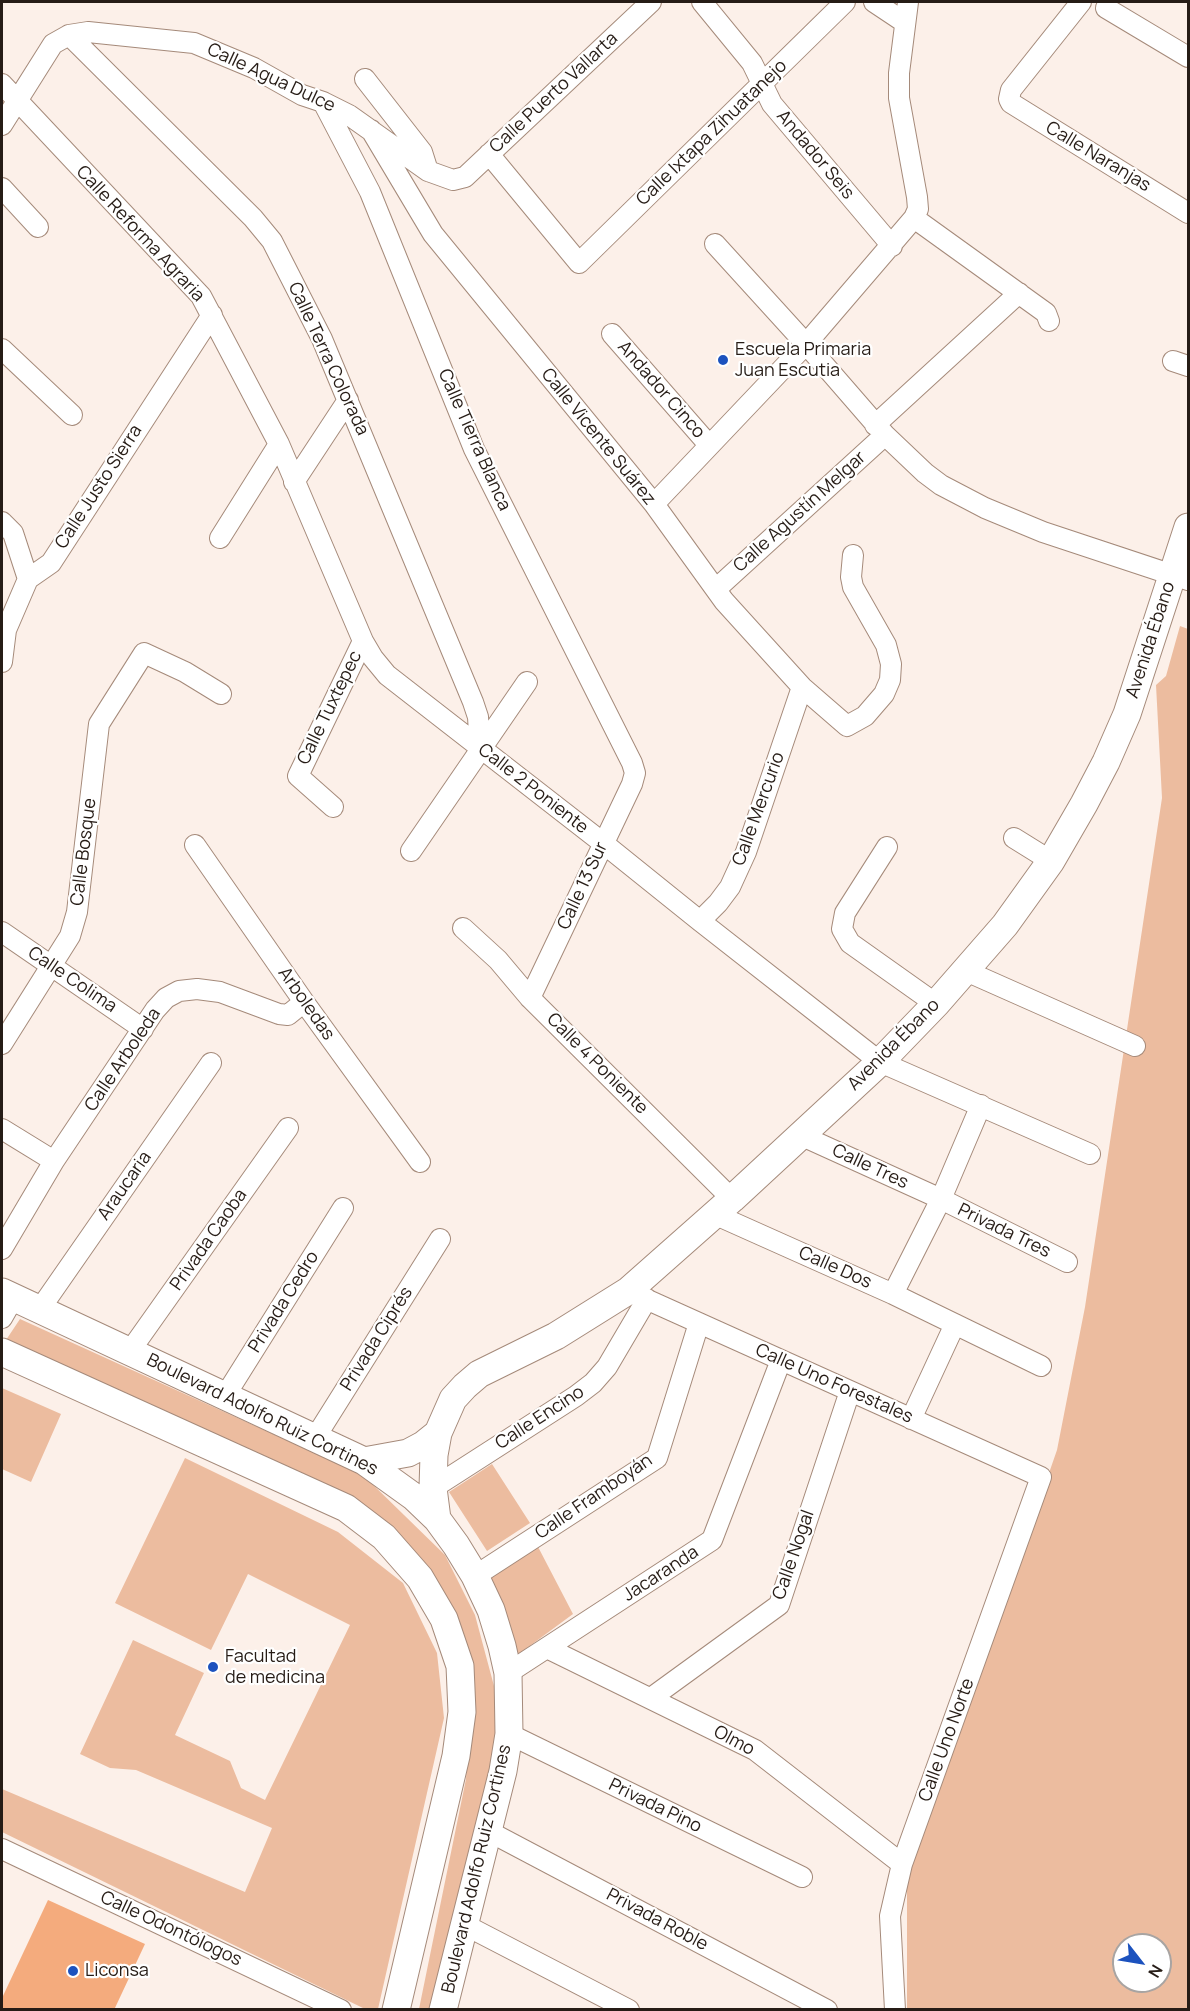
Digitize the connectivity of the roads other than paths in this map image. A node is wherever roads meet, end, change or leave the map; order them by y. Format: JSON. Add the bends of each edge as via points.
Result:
{"nodes":[{"id":1,"x":651,"y":2,"type":"edge"},
{"id":2,"x":702,"y":2,"type":"edge"},
{"id":3,"x":845,"y":2,"type":"edge"},
{"id":4,"x":874,"y":2,"type":"edge"},
{"id":5,"x":908,"y":2,"type":"edge"},
{"id":6,"x":1081,"y":2,"type":"edge"},
{"id":7,"x":1106,"y":8,"type":"dead end"},
{"id":8,"x":904,"y":22,"type":"junction"},
{"id":9,"x":69,"y":35,"type":"junction"},
{"id":10,"x":1188,"y":57,"type":"edge"},
{"id":11,"x":365,"y":78,"type":"dead end"},
{"id":12,"x":2,"y":84,"type":"edge"},
{"id":13,"x":762,"y":85,"type":"junction"},
{"id":14,"x":16,"y":100,"type":"junction"},
{"id":15,"x":323,"y":102,"type":"junction"},
{"id":16,"x":2,"y":125,"type":"edge"},
{"id":17,"x":371,"y":130,"type":"junction"},
{"id":18,"x":489,"y":154,"type":"junction"},
{"id":19,"x":428,"y":171,"type":"junction"},
{"id":20,"x":453,"y":180,"type":"joint"},
{"id":21,"x":2,"y":188,"type":"edge"},
{"id":22,"x":1188,"y":213,"type":"edge"},
{"id":23,"x":914,"y":218,"type":"junction"},
{"id":24,"x":38,"y":227,"type":"dead end"},
{"id":25,"x":715,"y":244,"type":"dead end"},
{"id":26,"x":892,"y":246,"type":"junction"},
{"id":27,"x":1019,"y":294,"type":"junction"},
{"id":28,"x":212,"y":315,"type":"junction"},
{"id":29,"x":1049,"y":321,"type":"dead end"},
{"id":30,"x":612,"y":334,"type":"dead end"},
{"id":31,"x":806,"y":344,"type":"junction"},
{"id":32,"x":2,"y":349,"type":"edge"},
{"id":33,"x":348,"y":400,"type":"junction"},
{"id":34,"x":72,"y":415,"type":"dead end"},
{"id":35,"x":880,"y":430,"type":"junction"},
{"id":36,"x":279,"y":444,"type":"junction"},
{"id":37,"x":710,"y":445,"type":"junction"},
{"id":38,"x":294,"y":482,"type":"junction"},
{"id":39,"x":654,"y":504,"type":"junction"},
{"id":40,"x":2,"y":522,"type":"edge"},
{"id":41,"x":1188,"y":526,"type":"edge"},
{"id":42,"x":220,"y":538,"type":"dead end"},
{"id":43,"x":853,"y":555,"type":"dead end"},
{"id":44,"x":1180,"y":577,"type":"edge"},
{"id":45,"x":28,"y":579,"type":"junction"},
{"id":46,"x":716,"y":589,"type":"junction"},
{"id":47,"x":363,"y":641,"type":"junction"},
{"id":48,"x":2,"y":662,"type":"edge"},
{"id":49,"x":527,"y":682,"type":"dead end"},
{"id":50,"x":802,"y":687,"type":"junction"},
{"id":51,"x":221,"y":694,"type":"dead end"},
{"id":52,"x":480,"y":748,"type":"junction"},
{"id":53,"x":634,"y":773,"type":"joint"},
{"id":54,"x":333,"y":807,"type":"dead end"},
{"id":55,"x":1014,"y":838,"type":"dead end"},
{"id":56,"x":603,"y":843,"type":"junction"},
{"id":57,"x":195,"y":845,"type":"dead end"},
{"id":58,"x":887,"y":847,"type":"dead end"},
{"id":59,"x":411,"y":851,"type":"dead end"},
{"id":60,"x":1051,"y":861,"type":"junction"},
{"id":61,"x":700,"y":921,"type":"junction"},
{"id":62,"x":463,"y":928,"type":"dead end"},
{"id":63,"x":2,"y":932,"type":"edge"},
{"id":64,"x":52,"y":966,"type":"junction"},
{"id":65,"x":966,"y":971,"type":"junction"},
{"id":66,"x":530,"y":998,"type":"junction"},
{"id":67,"x":304,"y":1002,"type":"junction"},
{"id":68,"x":936,"y":1004,"type":"junction"},
{"id":69,"x":143,"y":1029,"type":"junction"},
{"id":70,"x":2,"y":1044,"type":"edge"},
{"id":71,"x":1135,"y":1046,"type":"dead end"},
{"id":72,"x":880,"y":1062,"type":"junction"},
{"id":73,"x":211,"y":1063,"type":"dead end"},
{"id":74,"x":981,"y":1104,"type":"junction"},
{"id":75,"x":288,"y":1128,"type":"dead end"},
{"id":76,"x":2,"y":1129,"type":"edge"},
{"id":77,"x":800,"y":1135,"type":"junction"},
{"id":78,"x":1090,"y":1154,"type":"dead end"},
{"id":79,"x":54,"y":1161,"type":"junction"},
{"id":80,"x":420,"y":1162,"type":"dead end"},
{"id":81,"x":941,"y":1199,"type":"junction"},
{"id":82,"x":723,"y":1207,"type":"junction"},
{"id":83,"x":344,"y":1208,"type":"dead end"},
{"id":84,"x":440,"y":1239,"type":"dead end"},
{"id":85,"x":2,"y":1249,"type":"edge"},
{"id":86,"x":1067,"y":1262,"type":"dead end"},
{"id":87,"x":893,"y":1294,"type":"junction"},
{"id":88,"x":638,"y":1295,"type":"junction"},
{"id":89,"x":6,"y":1302,"type":"edge"},
{"id":90,"x":40,"y":1309,"type":"junction"},
{"id":91,"x":699,"y":1323,"type":"junction"},
{"id":92,"x":955,"y":1324,"type":"junction"},
{"id":93,"x":130,"y":1351,"type":"junction"},
{"id":94,"x":2,"y":1352,"type":"edge"},
{"id":95,"x":781,"y":1359,"type":"junction"},
{"id":96,"x":1041,"y":1366,"type":"dead end"},
{"id":97,"x":850,"y":1391,"type":"junction"},
{"id":98,"x":225,"y":1396,"type":"junction"},
{"id":99,"x":911,"y":1419,"type":"junction"},
{"id":100,"x":438,"y":1433,"type":"junction"},
{"id":101,"x":315,"y":1438,"type":"junction"},
{"id":102,"x":364,"y":1461,"type":"junction"},
{"id":103,"x":1041,"y":1477,"type":"joint"},
{"id":104,"x":433,"y":1488,"type":"junction"},
{"id":105,"x":436,"y":1519,"type":"junction"},
{"id":106,"x":475,"y":1576,"type":"junction"},
{"id":107,"x":547,"y":1648,"type":"junction"},
{"id":108,"x":507,"y":1673,"type":"junction"},
{"id":109,"x":651,"y":1698,"type":"junction"},
{"id":110,"x":509,"y":1734,"type":"junction"},
{"id":111,"x":488,"y":1831,"type":"junction"},
{"id":112,"x":2,"y":1849,"type":"edge"},
{"id":113,"x":902,"y":1864,"type":"junction"},
{"id":114,"x":802,"y":1877,"type":"dead end"},
{"id":115,"x":465,"y":1925,"type":"junction"},
{"id":116,"x":340,"y":2010,"type":"edge"},
{"id":117,"x":396,"y":2010,"type":"edge"},
{"id":118,"x":443,"y":2010,"type":"edge"},
{"id":119,"x":629,"y":2010,"type":"edge"},
{"id":120,"x":827,"y":2010,"type":"edge"},
{"id":121,"x":895,"y":2010,"type":"edge"}],
"edges":[{"from":1,"to":18,"type":"street","name":"Calle Puerto Vallarta"},
{"from":2,"to":13,"type":"street","name":"Andador Seis","via":[[752,63]]},
{"from":3,"to":13,"type":"street","name":"Calle Ixtapa Zihuatanejo"},
{"from":4,"to":8,"type":"street"},
{"from":5,"to":8,"type":"street"},
{"from":6,"to":22,"type":"street","name":"Calle Naranjas","via":[[1011,90],[1009,99]]},
{"from":7,"to":10,"type":"street"},
{"from":8,"to":23,"type":"street","via":[[898,98],[917,196]]},
{"from":9,"to":14,"type":"street","via":[[53,44]]},
{"from":9,"to":15,"type":"street","name":"Calle Agua Dulce","via":[[88,32],[195,43]]},
{"from":9,"to":33,"type":"street","name":"Calle Terra Colorada","via":[[272,241]]},
{"from":11,"to":19,"type":"street","via":[[422,152]]},
{"from":12,"to":14,"type":"street","name":"Calle Reforma Agraria"},
{"from":13,"to":18,"type":"street","name":"Calle Ixtapa Zihuatanejo","via":[[579,264]]},
{"from":13,"to":26,"type":"street","name":"Andador Seis","via":[[772,104]]},
{"from":14,"to":16,"type":"street"},
{"from":14,"to":28,"type":"street","name":"Calle Reforma Agraria","via":[[201,296]]},
{"from":15,"to":17,"type":"street","name":"Calle Agua Dulce"},
{"from":15,"to":53,"type":"street","name":"Calle Tierra Blanca","via":[[370,192],[474,449]]},
{"from":17,"to":19,"type":"street","name":"Calle Agua Dulce"},
{"from":17,"to":39,"type":"street","name":"Calle Vicente Suárez","via":[[433,234]]},
{"from":18,"to":20,"type":"street","name":"Calle Puerto Vallarta","via":[[465,177]]},
{"from":19,"to":20,"type":"street","name":"Calle Agua Dulce"},
{"from":21,"to":24,"type":"street"},
{"from":23,"to":26,"type":"street"},
{"from":23,"to":27,"type":"street"},
{"from":25,"to":31,"type":"street"},
{"from":26,"to":31,"type":"street"},
{"from":27,"to":29,"type":"street","via":[[1046,313]]},
{"from":27,"to":35,"type":"street","name":"Calle Agustín Melgar"},
{"from":28,"to":36,"type":"street","name":"Calle Reforma Agraria"},
{"from":28,"to":45,"type":"street","name":"Calle Justo Sierra","via":[[51,563]]},
{"from":30,"to":37,"type":"street","name":"Andador Cinco"},
{"from":31,"to":35,"type":"street"},
{"from":31,"to":37,"type":"street"},
{"from":32,"to":34,"type":"street"},
{"from":33,"to":38,"type":"street"},
{"from":33,"to":52,"type":"street","name":"Calle Terra Colorada","via":[[474,702]]},
{"from":35,"to":44,"type":"street","via":[[933,479],[985,508],[1043,532]]},
{"from":35,"to":46,"type":"street","name":"Calle Agustín Melgar"},
{"from":36,"to":38,"type":"street","name":"Calle 2 Poniente"},
{"from":36,"to":42,"type":"street"},
{"from":37,"to":39,"type":"street"},
{"from":38,"to":47,"type":"street","name":"Calle 2 Poniente"},
{"from":39,"to":46,"type":"street","name":"Calle Vicente Suárez"},
{"from":40,"to":45,"type":"street","via":[[13,533]]},
{"from":41,"to":44,"type":"main road","name":"Avenida Ébano"},
{"from":43,"to":50,"type":"street","name":"Calle Vicente Suárez","via":[[853,587],[886,645],[890,680],[884,694],[865,716],[847,726]]},
{"from":44,"to":60,"type":"main road","name":"Avenida Ébano","via":[[1127,714],[1084,804]]},
{"from":45,"to":48,"type":"street","via":[[6,630]]},
{"from":46,"to":50,"type":"street","name":"Calle Vicente Suárez"},
{"from":47,"to":52,"type":"street","name":"Calle 2 Poniente","via":[[387,675]]},
{"from":47,"to":54,"type":"street","name":"Calle Tuxtepec","via":[[298,776]]},
{"from":49,"to":52,"type":"street"},
{"from":50,"to":61,"type":"street","name":"Calle Mercurio","via":[[746,852],[730,886]]},
{"from":51,"to":64,"type":"street","name":"Calle Bosque","via":[[144,653],[99,724],[77,912],[70,936]]},
{"from":52,"to":56,"type":"street","name":"Calle 2 Poniente"},
{"from":52,"to":59,"type":"street"},
{"from":53,"to":56,"type":"street","name":"Calle 13 Sur"},
{"from":55,"to":60,"type":"street"},
{"from":56,"to":61,"type":"street","name":"Calle 2 Poniente"},
{"from":56,"to":66,"type":"street","name":"Calle 13 Sur"},
{"from":57,"to":67,"type":"street","name":"Arboledas"},
{"from":58,"to":68,"type":"street","via":[[845,913],[842,929],[850,943]]},
{"from":60,"to":65,"type":"main road","name":"Avenida Ébano"},
{"from":61,"to":72,"type":"street","name":"Calle 2 Poniente"},
{"from":62,"to":66,"type":"street","name":"Calle 4 Poniente","via":[[506,968]]},
{"from":63,"to":64,"type":"street","name":"Calle Colima"},
{"from":64,"to":69,"type":"street","name":"Calle Colima"},
{"from":64,"to":70,"type":"street","name":"Calle Bosque"},
{"from":65,"to":68,"type":"main road","name":"Avenida Ébano"},
{"from":65,"to":71,"type":"street"},
{"from":66,"to":82,"type":"street","name":"Calle 4 Poniente"},
{"from":67,"to":69,"type":"street","name":"Calle Arboleda","via":[[288,1014],[279,1014],[220,992],[179,991],[166,998]]},
{"from":67,"to":80,"type":"street","name":"Arboledas"},
{"from":68,"to":72,"type":"main road","name":"Avenida Ébano"},
{"from":69,"to":79,"type":"street","name":"Calle Arboleda"},
{"from":72,"to":74,"type":"street","name":"Calle 2 Poniente"},
{"from":72,"to":77,"type":"main road","name":"Avenida Ébano"},
{"from":73,"to":90,"type":"street","name":"Araucaria"},
{"from":74,"to":78,"type":"street","name":"Calle 2 Poniente"},
{"from":74,"to":81,"type":"street"},
{"from":75,"to":93,"type":"street","name":"Privada Caoba"},
{"from":76,"to":79,"type":"street"},
{"from":77,"to":81,"type":"street","name":"Calle Tres"},
{"from":77,"to":82,"type":"main road","name":"Avenida Ébano"},
{"from":79,"to":85,"type":"street","name":"Calle Arboleda"},
{"from":81,"to":86,"type":"street","name":"Privada Tres"},
{"from":81,"to":87,"type":"street"},
{"from":82,"to":87,"type":"street","name":"Calle Dos"},
{"from":82,"to":88,"type":"main road","name":"Avenida Ébano"},
{"from":83,"to":98,"type":"street","name":"Privada Cedro"},
{"from":84,"to":101,"type":"street","name":"Privada Ciprés"},
{"from":87,"to":92,"type":"street","name":"Calle Dos"},
{"from":88,"to":91,"type":"street","name":"Calle Uno Forestales"},
{"from":88,"to":100,"type":"main road","name":"Avenida Ébano","via":[[479,1374],[453,1399]]},
{"from":88,"to":104,"type":"street","name":"Calle Encino","via":[[607,1367],[593,1383]]},
{"from":89,"to":90,"type":"main road","name":"Boulevard Adolfo Ruiz Cortines"},
{"from":90,"to":93,"type":"main road","name":"Boulevard Adolfo Ruiz Cortines"},
{"from":91,"to":95,"type":"street","name":"Calle Uno Forestales"},
{"from":91,"to":106,"type":"street","name":"Calle Framboyán","via":[[657,1458]]},
{"from":92,"to":96,"type":"street","name":"Calle Dos"},
{"from":92,"to":99,"type":"street"},
{"from":93,"to":98,"type":"main road","name":"Boulevard Adolfo Ruiz Cortines"},
{"from":94,"to":117,"type":"main road","via":[[345,1508],[384,1537],[420,1578],[444,1619],[460,1666],[462,1712],[456,1756]]},
{"from":95,"to":97,"type":"street","name":"Calle Uno Forestales"},
{"from":95,"to":107,"type":"street","name":"Jacaranda","via":[[712,1540]]},
{"from":97,"to":99,"type":"street","name":"Calle Uno Forestales"},
{"from":97,"to":109,"type":"street","name":"Calle Nogal","via":[[779,1605]]},
{"from":98,"to":101,"type":"main road","name":"Boulevard Adolfo Ruiz Cortines"},
{"from":99,"to":103,"type":"street","name":"Calle Uno Forestales"},
{"from":100,"to":102,"type":"main road","via":[[408,1453]]},
{"from":100,"to":104,"type":"main road","name":"Avenida Ébano"},
{"from":101,"to":102,"type":"main road","name":"Boulevard Adolfo Ruiz Cortines"},
{"from":102,"to":105,"type":"main road","name":"Boulevard Adolfo Ruiz Cortines","via":[[414,1497]]},
{"from":103,"to":113,"type":"street","name":"Calle Uno Norte"},
{"from":104,"to":105,"type":"main road","name":"Avenida Ébano"},
{"from":105,"to":106,"type":"main road","name":"Boulevard Adolfo Ruiz Cortines"},
{"from":106,"to":108,"type":"main road","name":"Boulevard Adolfo Ruiz Cortines","via":[[491,1610]]},
{"from":107,"to":108,"type":"street","name":"Jacaranda"},
{"from":107,"to":109,"type":"street","name":"Olmo"},
{"from":108,"to":110,"type":"main road","name":"Boulevard Adolfo Ruiz Cortines"},
{"from":109,"to":113,"type":"street","name":"Olmo","via":[[755,1750]]},
{"from":110,"to":111,"type":"main road","name":"Boulevard Adolfo Ruiz Cortines"},
{"from":110,"to":114,"type":"street","name":"Privada Pino"},
{"from":111,"to":115,"type":"main road","name":"Boulevard Adolfo Ruiz Cortines"},
{"from":111,"to":120,"type":"street","name":"Privada Roble"},
{"from":112,"to":116,"type":"street","name":"Calle Odontólogos"},
{"from":113,"to":121,"type":"street","name":"Calle Uno Norte","via":[[890,1916]]},
{"from":115,"to":118,"type":"main road","name":"Boulevard Adolfo Ruiz Cortines"},
{"from":115,"to":119,"type":"street"}]}
